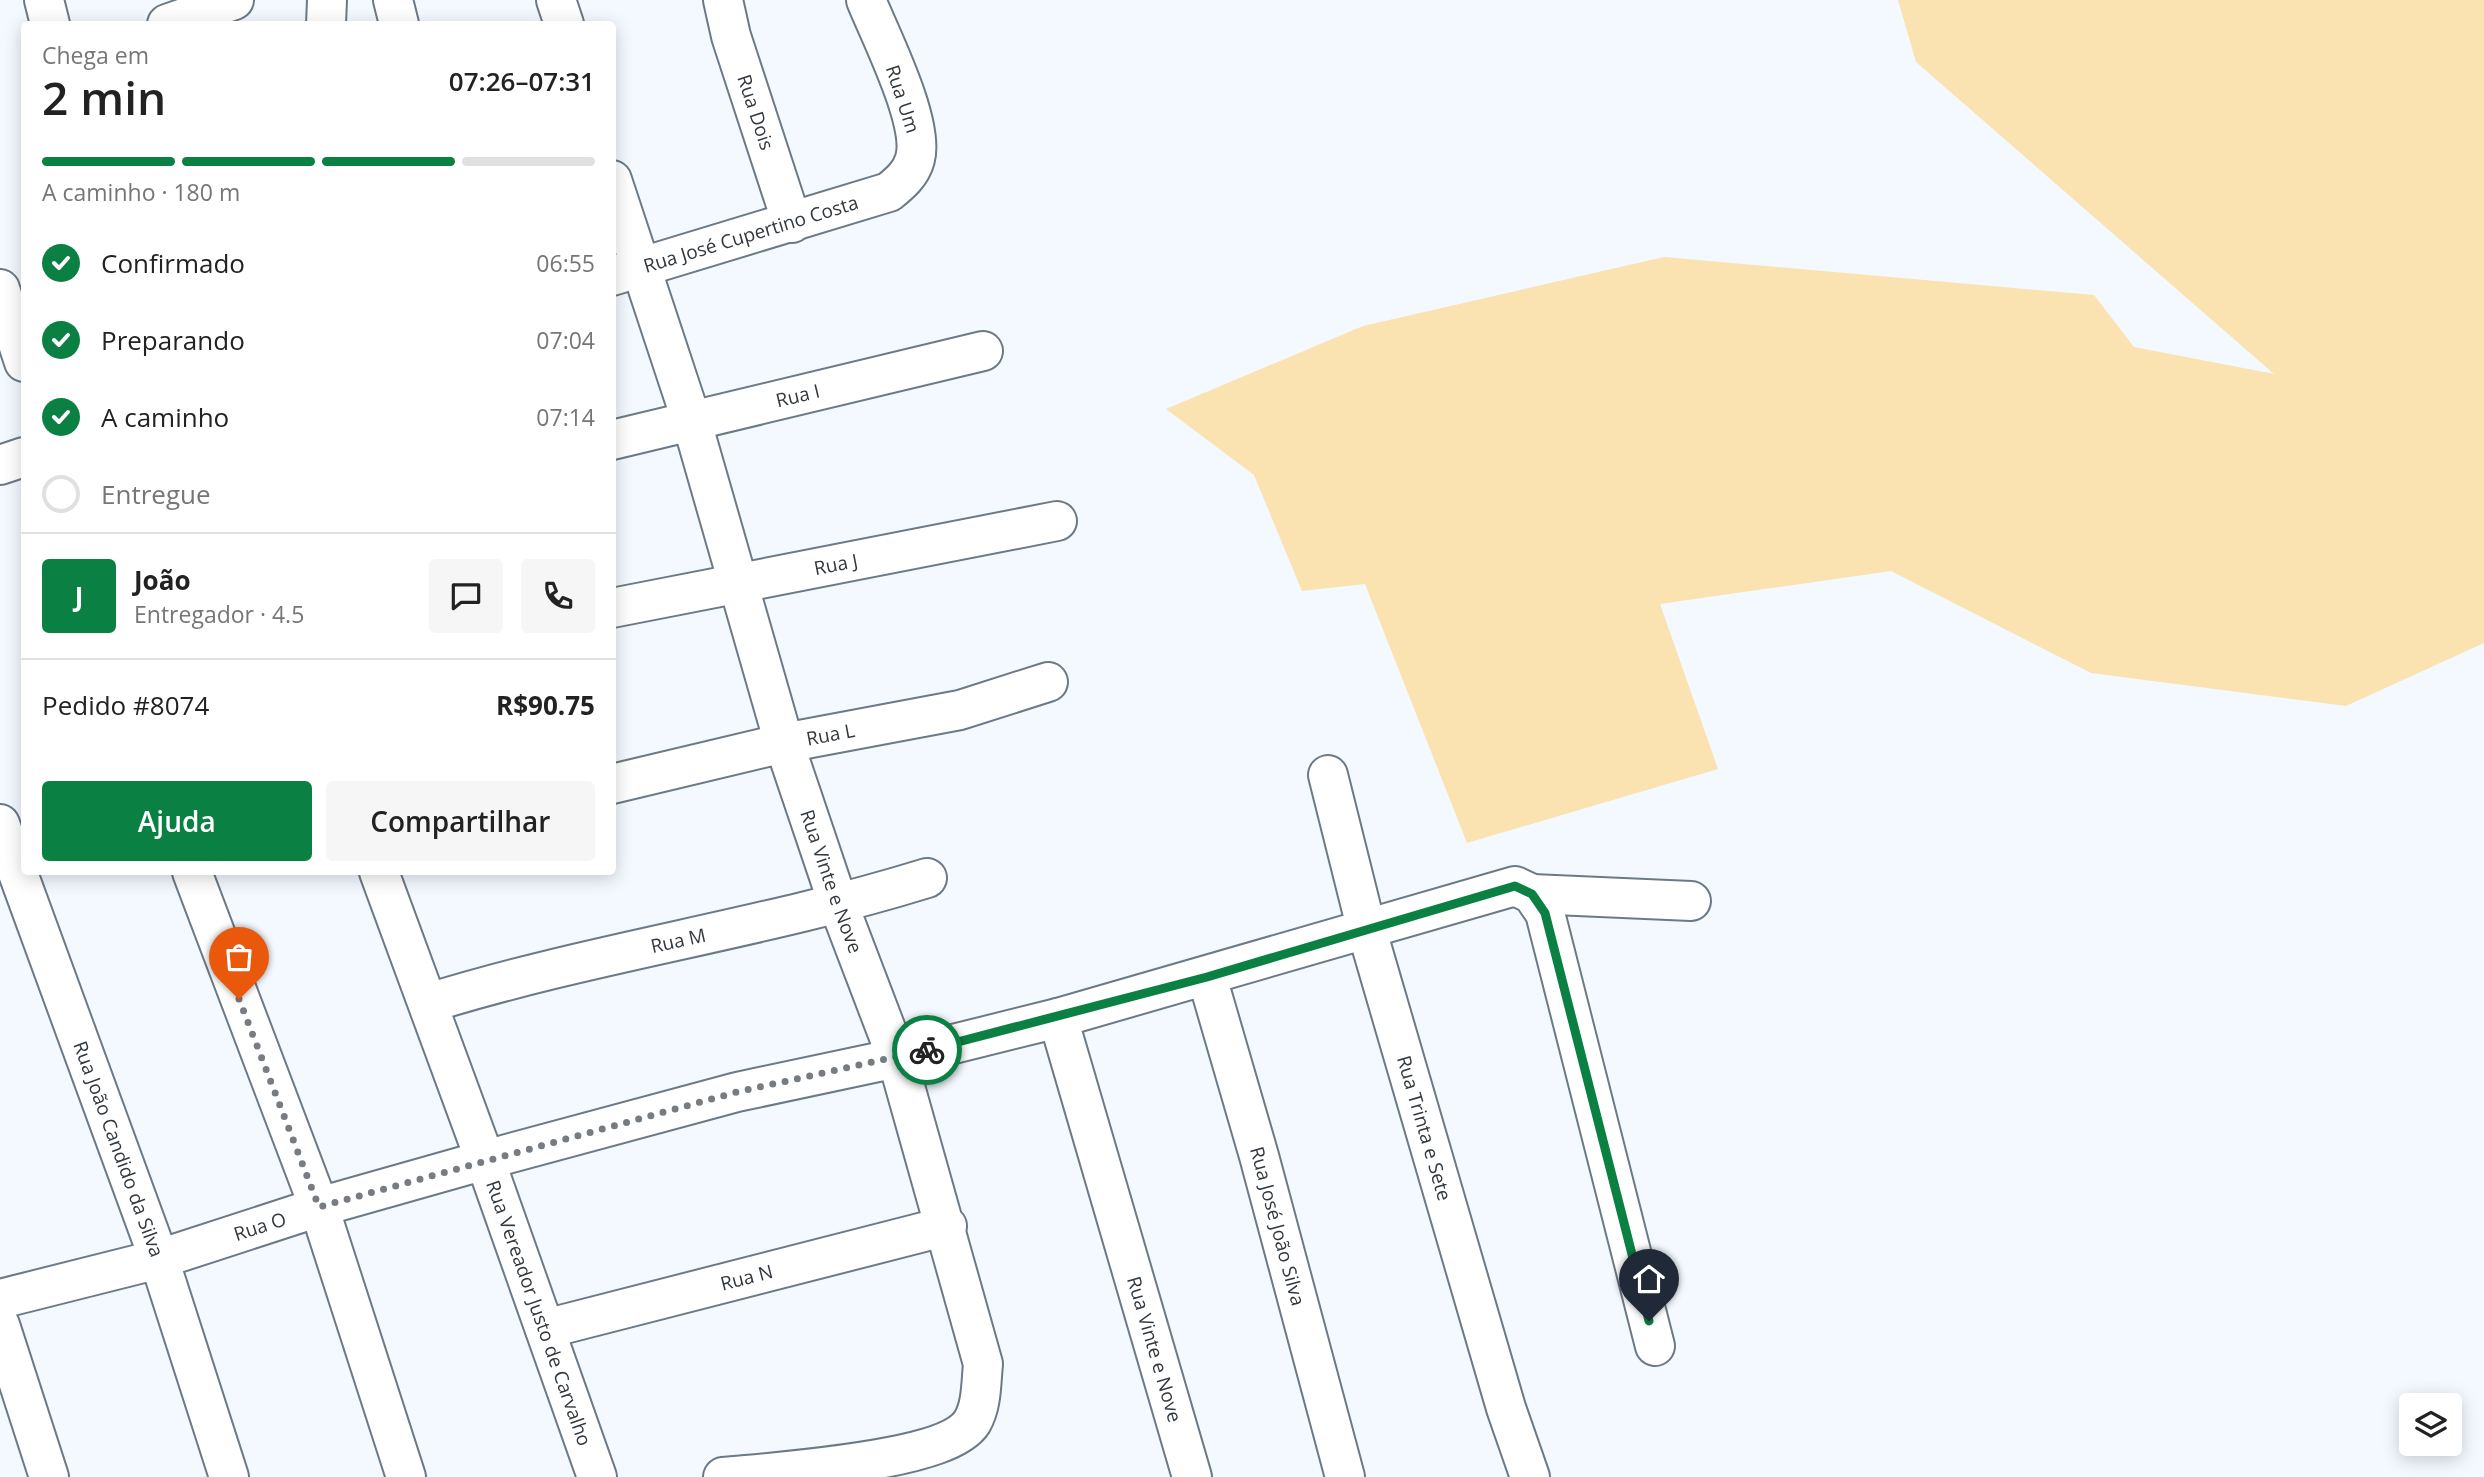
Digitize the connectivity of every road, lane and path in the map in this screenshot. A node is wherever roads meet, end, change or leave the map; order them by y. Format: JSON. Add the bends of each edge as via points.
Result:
{"nodes":[{"id":1,"x":234,"y":0,"type":"edge"},
{"id":2,"x":327,"y":0,"type":"edge"},
{"id":3,"x":393,"y":0,"type":"edge"},
{"id":4,"x":556,"y":0,"type":"edge"},
{"id":5,"x":723,"y":0,"type":"edge"},
{"id":6,"x":866,"y":0,"type":"edge"},
{"id":7,"x":175,"y":21,"type":"edge"},
{"id":8,"x":326,"y":21,"type":"edge"},
{"id":9,"x":399,"y":21,"type":"edge"},
{"id":10,"x":563,"y":21,"type":"edge"},
{"id":11,"x":889,"y":192,"type":"joint"},
{"id":12,"x":616,"y":206,"type":"edge"},
{"id":13,"x":793,"y":223,"type":"junction"},
{"id":14,"x":626,"y":272,"type":"edge"},
{"id":15,"x":0,"y":289,"type":"edge"},
{"id":16,"x":983,"y":351,"type":"dead end"},
{"id":17,"x":21,"y":353,"type":"edge"},
{"id":18,"x":691,"y":419,"type":"junction"},
{"id":19,"x":616,"y":439,"type":"edge"},
{"id":20,"x":21,"y":458,"type":"edge"},
{"id":21,"x":0,"y":465,"type":"edge"},
{"id":22,"x":1056,"y":521,"type":"dead end"},
{"id":23,"x":740,"y":583,"type":"junction"},
{"id":24,"x":616,"y":607,"type":"edge"},
{"id":25,"x":1048,"y":682,"type":"dead end"},
{"id":26,"x":784,"y":743,"type":"junction"},
{"id":27,"x":1328,"y":775,"type":"dead end"},
{"id":28,"x":616,"y":783,"type":"edge"},
{"id":29,"x":0,"y":824,"type":"edge"},
{"id":30,"x":193,"y":875,"type":"edge"},
{"id":31,"x":380,"y":875,"type":"edge"},
{"id":32,"x":927,"y":878,"type":"dead end"},
{"id":33,"x":1532,"y":894,"type":"junction"},
{"id":34,"x":1691,"y":901,"type":"dead end"},
{"id":35,"x":838,"y":905,"type":"junction"},
{"id":36,"x":1367,"y":931,"type":"junction"},
{"id":37,"x":1207,"y":977,"type":"junction"},
{"id":38,"x":429,"y":1003,"type":"junction"},
{"id":39,"x":1058,"y":1018,"type":"junction"},
{"id":40,"x":897,"y":1058,"type":"junction"},
{"id":41,"x":485,"y":1160,"type":"junction"},
{"id":42,"x":319,"y":1207,"type":"junction"},
{"id":43,"x":947,"y":1226,"type":"junction"},
{"id":44,"x":159,"y":1259,"type":"junction"},
{"id":45,"x":0,"y":1300,"type":"edge"},
{"id":46,"x":0,"y":1325,"type":"edge"},
{"id":47,"x":545,"y":1329,"type":"junction"},
{"id":48,"x":1655,"y":1346,"type":"dead end"},
{"id":49,"x":771,"y":1474,"type":"edge"},
{"id":50,"x":49,"y":1477,"type":"edge"},
{"id":51,"x":229,"y":1477,"type":"edge"},
{"id":52,"x":406,"y":1477,"type":"edge"},
{"id":53,"x":597,"y":1477,"type":"edge"},
{"id":54,"x":723,"y":1477,"type":"edge"},
{"id":55,"x":1192,"y":1477,"type":"edge"},
{"id":56,"x":1345,"y":1477,"type":"edge"},
{"id":57,"x":1530,"y":1477,"type":"edge"}],
"edges":[{"from":1,"to":7,"type":"street"},
{"from":2,"to":8,"type":"street"},
{"from":3,"to":9,"type":"street"},
{"from":4,"to":10,"type":"street"},
{"from":5,"to":13,"type":"street","name":"Rua Dois"},
{"from":6,"to":11,"type":"street","name":"Rua Um","via":[[917,130],[915,159],[905,179]]},
{"from":11,"to":13,"type":"street","name":"Rua José Cupertino Costa"},
{"from":12,"to":14,"type":"street","name":"Rua Vinte e Nove"},
{"from":13,"to":14,"type":"street","name":"Rua José Cupertino Costa"},
{"from":14,"to":18,"type":"street","name":"Rua Vinte e Nove"},
{"from":15,"to":17,"type":"street"},
{"from":16,"to":18,"type":"street","name":"Rua I"},
{"from":18,"to":19,"type":"street","name":"Rua I"},
{"from":18,"to":23,"type":"street","name":"Rua Vinte e Nove"},
{"from":20,"to":21,"type":"street"},
{"from":22,"to":23,"type":"street","name":"Rua J"},
{"from":23,"to":24,"type":"street","name":"Rua J"},
{"from":23,"to":26,"type":"street","name":"Rua Vinte e Nove"},
{"from":25,"to":26,"type":"street","name":"Rua L","via":[[960,710]]},
{"from":26,"to":28,"type":"street","name":"Rua L"},
{"from":26,"to":35,"type":"street","name":"Rua Vinte e Nove"},
{"from":27,"to":36,"type":"street","name":"Rua Trinta e Sete"},
{"from":29,"to":44,"type":"street","name":"Rua João Candido da Silva"},
{"from":30,"to":42,"type":"street"},
{"from":31,"to":38,"type":"street","name":"Rua Vereador Justo de Carvalho"},
{"from":32,"to":35,"type":"street","name":"Rua M"},
{"from":33,"to":34,"type":"street","name":"Rua O"},
{"from":33,"to":36,"type":"street","name":"Rua O","via":[[1515,886]]},
{"from":33,"to":48,"type":"street","via":[[1545,913]]},
{"from":35,"to":38,"type":"street","name":"Rua M","via":[[573,962]]},
{"from":35,"to":40,"type":"street","name":"Rua Vinte e Nove"},
{"from":36,"to":37,"type":"street","name":"Rua O"},
{"from":36,"to":57,"type":"street","name":"Rua Trinta e Sete"},
{"from":37,"to":39,"type":"street","name":"Rua O"},
{"from":37,"to":56,"type":"street","name":"Rua José João Silva"},
{"from":38,"to":41,"type":"street","name":"Rua Vereador Justo de Carvalho"},
{"from":39,"to":40,"type":"street","name":"Rua O"},
{"from":39,"to":55,"type":"street","name":"Rua Vinte e Nove"},
{"from":40,"to":41,"type":"street","name":"Rua O","via":[[737,1092]]},
{"from":40,"to":43,"type":"street","name":"Rua Vinte e Nove"},
{"from":41,"to":42,"type":"street","name":"Rua O"},
{"from":41,"to":47,"type":"street","name":"Rua Vereador Justo de Carvalho"},
{"from":42,"to":44,"type":"street","name":"Rua O"},
{"from":42,"to":52,"type":"street"},
{"from":43,"to":47,"type":"street","name":"Rua N"},
{"from":43,"to":49,"type":"street","name":"Rua Vinte e Nove","via":[[983,1364],[980,1401],[972,1422],[937,1446]]},
{"from":44,"to":45,"type":"street","name":"Rua O"},
{"from":44,"to":51,"type":"street","name":"Rua João Candido da Silva"},
{"from":46,"to":50,"type":"street"},
{"from":47,"to":53,"type":"street","name":"Rua Vereador Justo de Carvalho"},
{"from":49,"to":54,"type":"street","name":"Rua Vinte e Nove"}]}
